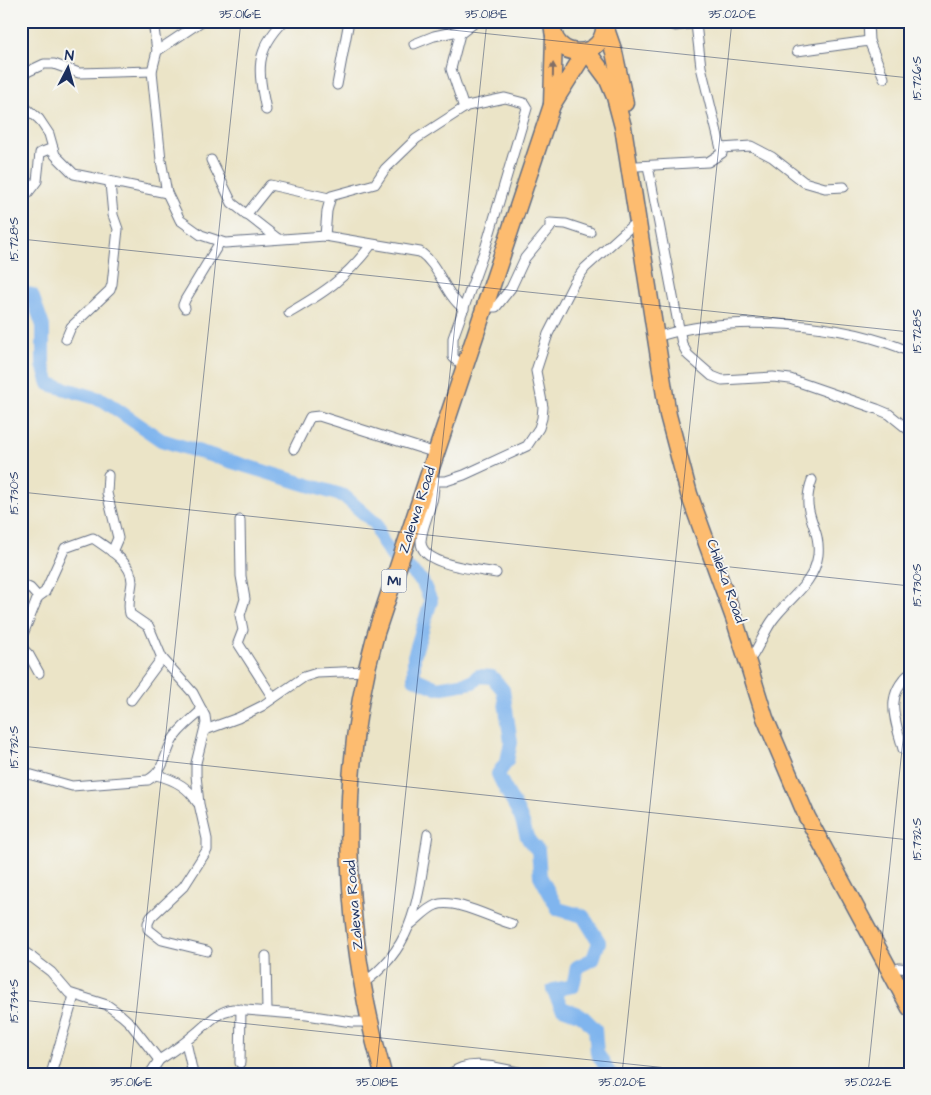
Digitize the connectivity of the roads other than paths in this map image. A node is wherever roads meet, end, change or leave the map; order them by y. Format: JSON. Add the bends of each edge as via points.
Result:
{"nodes":[{"id":1,"x":153,"y":21,"type":"edge"},
{"id":2,"x":202,"y":21,"type":"edge"},
{"id":3,"x":284,"y":21,"type":"edge"},
{"id":4,"x":349,"y":21,"type":"edge"},
{"id":5,"x":478,"y":21,"type":"edge"},
{"id":6,"x":868,"y":21,"type":"edge"},
{"id":7,"x":693,"y":23,"type":"edge"},
{"id":8,"x":604,"y":24,"type":"edge"},
{"id":9,"x":675,"y":26,"type":"dead end"},
{"id":10,"x":553,"y":28,"type":"edge"},
{"id":11,"x":463,"y":30,"type":"junction"},
{"id":12,"x":869,"y":41,"type":"junction"},
{"id":13,"x":414,"y":44,"type":"dead end"},
{"id":14,"x":157,"y":51,"type":"junction"},
{"id":15,"x":587,"y":51,"type":"junction"},
{"id":16,"x":797,"y":51,"type":"dead end"},
{"id":17,"x":21,"y":70,"type":"edge"},
{"id":18,"x":152,"y":71,"type":"junction"},
{"id":19,"x":884,"y":78,"type":"dead end"},
{"id":20,"x":337,"y":85,"type":"dead end"},
{"id":21,"x":21,"y":104,"type":"edge"},
{"id":22,"x":552,"y":105,"type":"junction"},
{"id":23,"x":464,"y":108,"type":"junction"},
{"id":24,"x":266,"y":110,"type":"dead end"},
{"id":25,"x":53,"y":148,"type":"junction"},
{"id":26,"x":721,"y":148,"type":"junction"},
{"id":27,"x":211,"y":160,"type":"dead end"},
{"id":28,"x":643,"y":166,"type":"junction"},
{"id":29,"x":110,"y":183,"type":"junction"},
{"id":30,"x":844,"y":187,"type":"dead end"},
{"id":31,"x":167,"y":193,"type":"junction"},
{"id":32,"x":329,"y":198,"type":"junction"},
{"id":33,"x":21,"y":202,"type":"edge"},
{"id":34,"x":246,"y":215,"type":"junction"},
{"id":35,"x":638,"y":220,"type":"junction"},
{"id":36,"x":590,"y":232,"type":"dead end"},
{"id":37,"x":325,"y":236,"type":"junction"},
{"id":38,"x":276,"y":238,"type":"junction"},
{"id":39,"x":220,"y":242,"type":"junction"},
{"id":40,"x":371,"y":245,"type":"junction"},
{"id":41,"x":485,"y":307,"type":"junction"},
{"id":42,"x":185,"y":308,"type":"dead end"},
{"id":43,"x":464,"y":309,"type":"junction"},
{"id":44,"x":289,"y":314,"type":"dead end"},
{"id":45,"x":671,"y":332,"type":"junction"},
{"id":46,"x":66,"y":339,"type":"dead end"},
{"id":47,"x":910,"y":352,"type":"edge"},
{"id":48,"x":464,"y":368,"type":"junction"},
{"id":49,"x":910,"y":431,"type":"edge"},
{"id":50,"x":294,"y":449,"type":"dead end"},
{"id":51,"x":436,"y":453,"type":"junction"},
{"id":52,"x":108,"y":476,"type":"dead end"},
{"id":53,"x":812,"y":480,"type":"dead end"},
{"id":54,"x":431,"y":481,"type":"junction"},
{"id":55,"x":240,"y":520,"type":"dead end"},
{"id":56,"x":112,"y":552,"type":"junction"},
{"id":57,"x":496,"y":573,"type":"dead end"},
{"id":58,"x":21,"y":584,"type":"edge"},
{"id":59,"x":38,"y":597,"type":"junction"},
{"id":60,"x":21,"y":639,"type":"edge"},
{"id":61,"x":21,"y":647,"type":"edge"},
{"id":62,"x":753,"y":654,"type":"junction"},
{"id":63,"x":162,"y":658,"type":"junction"},
{"id":64,"x":366,"y":671,"type":"junction"},
{"id":65,"x":39,"y":672,"type":"dead end"},
{"id":66,"x":910,"y":673,"type":"edge"},
{"id":67,"x":273,"y":698,"type":"junction"},
{"id":68,"x":131,"y":700,"type":"dead end"},
{"id":69,"x":202,"y":710,"type":"junction"},
{"id":70,"x":205,"y":730,"type":"junction"},
{"id":71,"x":903,"y":748,"type":"dead end"},
{"id":72,"x":21,"y":772,"type":"edge"},
{"id":73,"x":156,"y":775,"type":"junction"},
{"id":74,"x":199,"y":804,"type":"junction"},
{"id":75,"x":428,"y":834,"type":"dead end"},
{"id":76,"x":411,"y":924,"type":"junction"},
{"id":77,"x":512,"y":924,"type":"dead end"},
{"id":78,"x":21,"y":949,"type":"edge"},
{"id":79,"x":207,"y":951,"type":"dead end"},
{"id":80,"x":31,"y":956,"type":"junction"},
{"id":81,"x":266,"y":956,"type":"dead end"},
{"id":82,"x":21,"y":960,"type":"edge"},
{"id":83,"x":904,"y":969,"type":"edge"},
{"id":84,"x":362,"y":984,"type":"junction"},
{"id":85,"x":910,"y":988,"type":"edge"},
{"id":86,"x":74,"y":996,"type":"junction"},
{"id":87,"x":910,"y":1008,"type":"edge"},
{"id":88,"x":241,"y":1009,"type":"junction"},
{"id":89,"x":267,"y":1011,"type":"junction"},
{"id":90,"x":368,"y":1022,"type":"junction"},
{"id":91,"x":186,"y":1042,"type":"junction"},
{"id":92,"x":159,"y":1060,"type":"junction"},
{"id":93,"x":240,"y":1063,"type":"dead end"},
{"id":94,"x":524,"y":1073,"type":"edge"},
{"id":95,"x":51,"y":1074,"type":"edge"},
{"id":96,"x":150,"y":1074,"type":"edge"},
{"id":97,"x":193,"y":1074,"type":"edge"},
{"id":98,"x":383,"y":1074,"type":"edge"},
{"id":99,"x":450,"y":1074,"type":"edge"}],
"edges":[{"from":1,"to":14,"type":"street"},
{"from":2,"to":14,"type":"street"},
{"from":3,"to":24,"type":"street","via":[[269,37],[262,51],[261,84]]},
{"from":4,"to":20,"type":"street"},
{"from":5,"to":11,"type":"street"},
{"from":6,"to":12,"type":"street"},
{"from":7,"to":9,"type":"street"},
{"from":7,"to":26,"type":"street"},
{"from":8,"to":15,"type":"highway","number":"M1","via":[[598,44]]},
{"from":8,"to":28,"type":"highway","name":"Chileka Road","via":[[614,52],[633,144]]},
{"from":10,"to":15,"type":"highway","number":"M1","via":[[560,44],[569,51]]},
{"from":22,"to":10,"type":"highway","name":"Zalewa Road","number":"M1","one_way":true},
{"from":11,"to":13,"type":"street"},
{"from":11,"to":23,"type":"street","via":[[451,73]]},
{"from":12,"to":16,"type":"street"},
{"from":12,"to":19,"type":"street"},
{"from":14,"to":18,"type":"street"},
{"from":15,"to":22,"type":"highway","name":"Zalewa Road","number":"M1"},
{"from":15,"to":35,"type":"highway","via":[[615,97]]},
{"from":17,"to":18,"type":"street","via":[[27,72],[49,64],[79,73]]},
{"from":18,"to":31,"type":"street","via":[[157,133]]},
{"from":21,"to":25,"type":"street","via":[[31,110],[49,134]]},
{"from":22,"to":41,"type":"highway","name":"Zalewa Road","number":"M1"},
{"from":23,"to":32,"type":"street","via":[[416,139],[385,169],[376,184]]},
{"from":23,"to":43,"type":"street","via":[[505,98],[522,102],[527,108]]},
{"from":25,"to":29,"type":"street","via":[[58,159],[74,174]]},
{"from":25,"to":33,"type":"street","via":[[40,154],[37,181]]},
{"from":26,"to":28,"type":"street","via":[[722,153],[708,162]]},
{"from":26,"to":30,"type":"street","via":[[751,146],[772,157],[804,182],[825,188]]},
{"from":27,"to":34,"type":"street","via":[[232,204]]},
{"from":28,"to":45,"type":"highway","name":"Chileka Road","via":[[640,197]]},
{"from":29,"to":31,"type":"street"},
{"from":29,"to":46,"type":"street","via":[[118,229],[112,284],[110,290],[71,327]]},
{"from":31,"to":39,"type":"street","via":[[180,220],[201,235]]},
{"from":32,"to":34,"type":"street","via":[[270,185]]},
{"from":32,"to":37,"type":"street"},
{"from":34,"to":38,"type":"street"},
{"from":35,"to":54,"type":"street","via":[[585,268],[548,334],[536,371],[543,408],[539,428],[533,437],[520,450],[464,475],[446,481]]},
{"from":35,"to":87,"type":"highway","via":[[672,432],[688,494],[734,618],[765,718],[807,817]]},
{"from":36,"to":41,"type":"street","via":[[550,222],[550,228],[525,258],[504,298],[496,307]]},
{"from":37,"to":38,"type":"street"},
{"from":37,"to":40,"type":"street"},
{"from":38,"to":39,"type":"street"},
{"from":39,"to":42,"type":"street","via":[[185,300]]},
{"from":40,"to":43,"type":"street","via":[[420,252],[428,258],[453,299]]},
{"from":40,"to":44,"type":"street","via":[[345,277]]},
{"from":41,"to":48,"type":"highway","name":"Zalewa Road","number":"M1"},
{"from":43,"to":48,"type":"street","via":[[452,349],[453,357]]},
{"from":45,"to":47,"type":"street","via":[[731,323],[834,329],[865,335]]},
{"from":45,"to":49,"type":"street","via":[[704,372],[712,376],[722,380],[790,379],[877,408]]},
{"from":45,"to":62,"type":"highway","name":"Chileka Road","via":[[682,449]]},
{"from":48,"to":51,"type":"highway","name":"Zalewa Road","number":"M1"},
{"from":50,"to":51,"type":"street","via":[[310,416],[319,416]]},
{"from":51,"to":54,"type":"highway","name":"Zalewa Road","number":"M1"},
{"from":52,"to":56,"type":"street","via":[[107,493],[118,538]]},
{"from":53,"to":62,"type":"street","via":[[806,499],[818,546],[816,563],[804,587],[780,611]]},
{"from":54,"to":57,"type":"street","via":[[432,502],[421,543],[425,553],[431,559]]},
{"from":54,"to":64,"type":"highway","name":"Zalewa Road","number":"M1"},
{"from":55,"to":67,"type":"street","via":[[241,576],[245,599],[240,615],[244,630],[238,643]]},
{"from":56,"to":59,"type":"street","via":[[93,538],[65,548],[45,592]]},
{"from":56,"to":63,"type":"street","via":[[130,573],[130,614],[149,627]]},
{"from":58,"to":59,"type":"street"},
{"from":59,"to":60,"type":"street"},
{"from":61,"to":65,"type":"street"},
{"from":62,"to":83,"type":"highway","name":"Chileka Road","via":[[771,716],[816,821]]},
{"from":63,"to":68,"type":"street"},
{"from":63,"to":69,"type":"street","via":[[193,693]]},
{"from":64,"to":67,"type":"street","via":[[304,677]]},
{"from":64,"to":84,"type":"highway","name":"Zalewa Road","number":"M1","via":[[355,727],[349,839]]},
{"from":66,"to":71,"type":"street","via":[[896,688],[893,697]]},
{"from":67,"to":70,"type":"street","via":[[238,718]]},
{"from":69,"to":70,"type":"street"},
{"from":69,"to":73,"type":"street","via":[[175,736]]},
{"from":70,"to":74,"type":"street","via":[[196,763]]},
{"from":72,"to":73,"type":"street","via":[[72,786],[148,780]]},
{"from":73,"to":74,"type":"street","via":[[185,787]]},
{"from":74,"to":79,"type":"street","via":[[207,850],[184,886],[151,917],[148,928],[162,940]]},
{"from":75,"to":76,"type":"street"},
{"from":76,"to":77,"type":"street","via":[[426,911],[444,903]]},
{"from":76,"to":84,"type":"street","via":[[396,952],[377,974]]},
{"from":78,"to":80,"type":"street"},
{"from":80,"to":82,"type":"street"},
{"from":80,"to":86,"type":"street"},
{"from":81,"to":89,"type":"street"},
{"from":83,"to":85,"type":"highway","name":"Chileka Road"},
{"from":84,"to":90,"type":"highway","name":"Zalewa Road","number":"M1"},
{"from":86,"to":92,"type":"street","via":[[107,1005],[130,1023]]},
{"from":86,"to":95,"type":"street"},
{"from":88,"to":89,"type":"street"},
{"from":88,"to":91,"type":"street","via":[[225,1010]]},
{"from":88,"to":93,"type":"street"},
{"from":89,"to":90,"type":"street"},
{"from":90,"to":98,"type":"highway","name":"Zalewa Road","number":"M1"},
{"from":91,"to":92,"type":"street"},
{"from":91,"to":97,"type":"street"},
{"from":92,"to":96,"type":"street"},
{"from":94,"to":99,"type":"street","via":[[469,1064]]}]}
